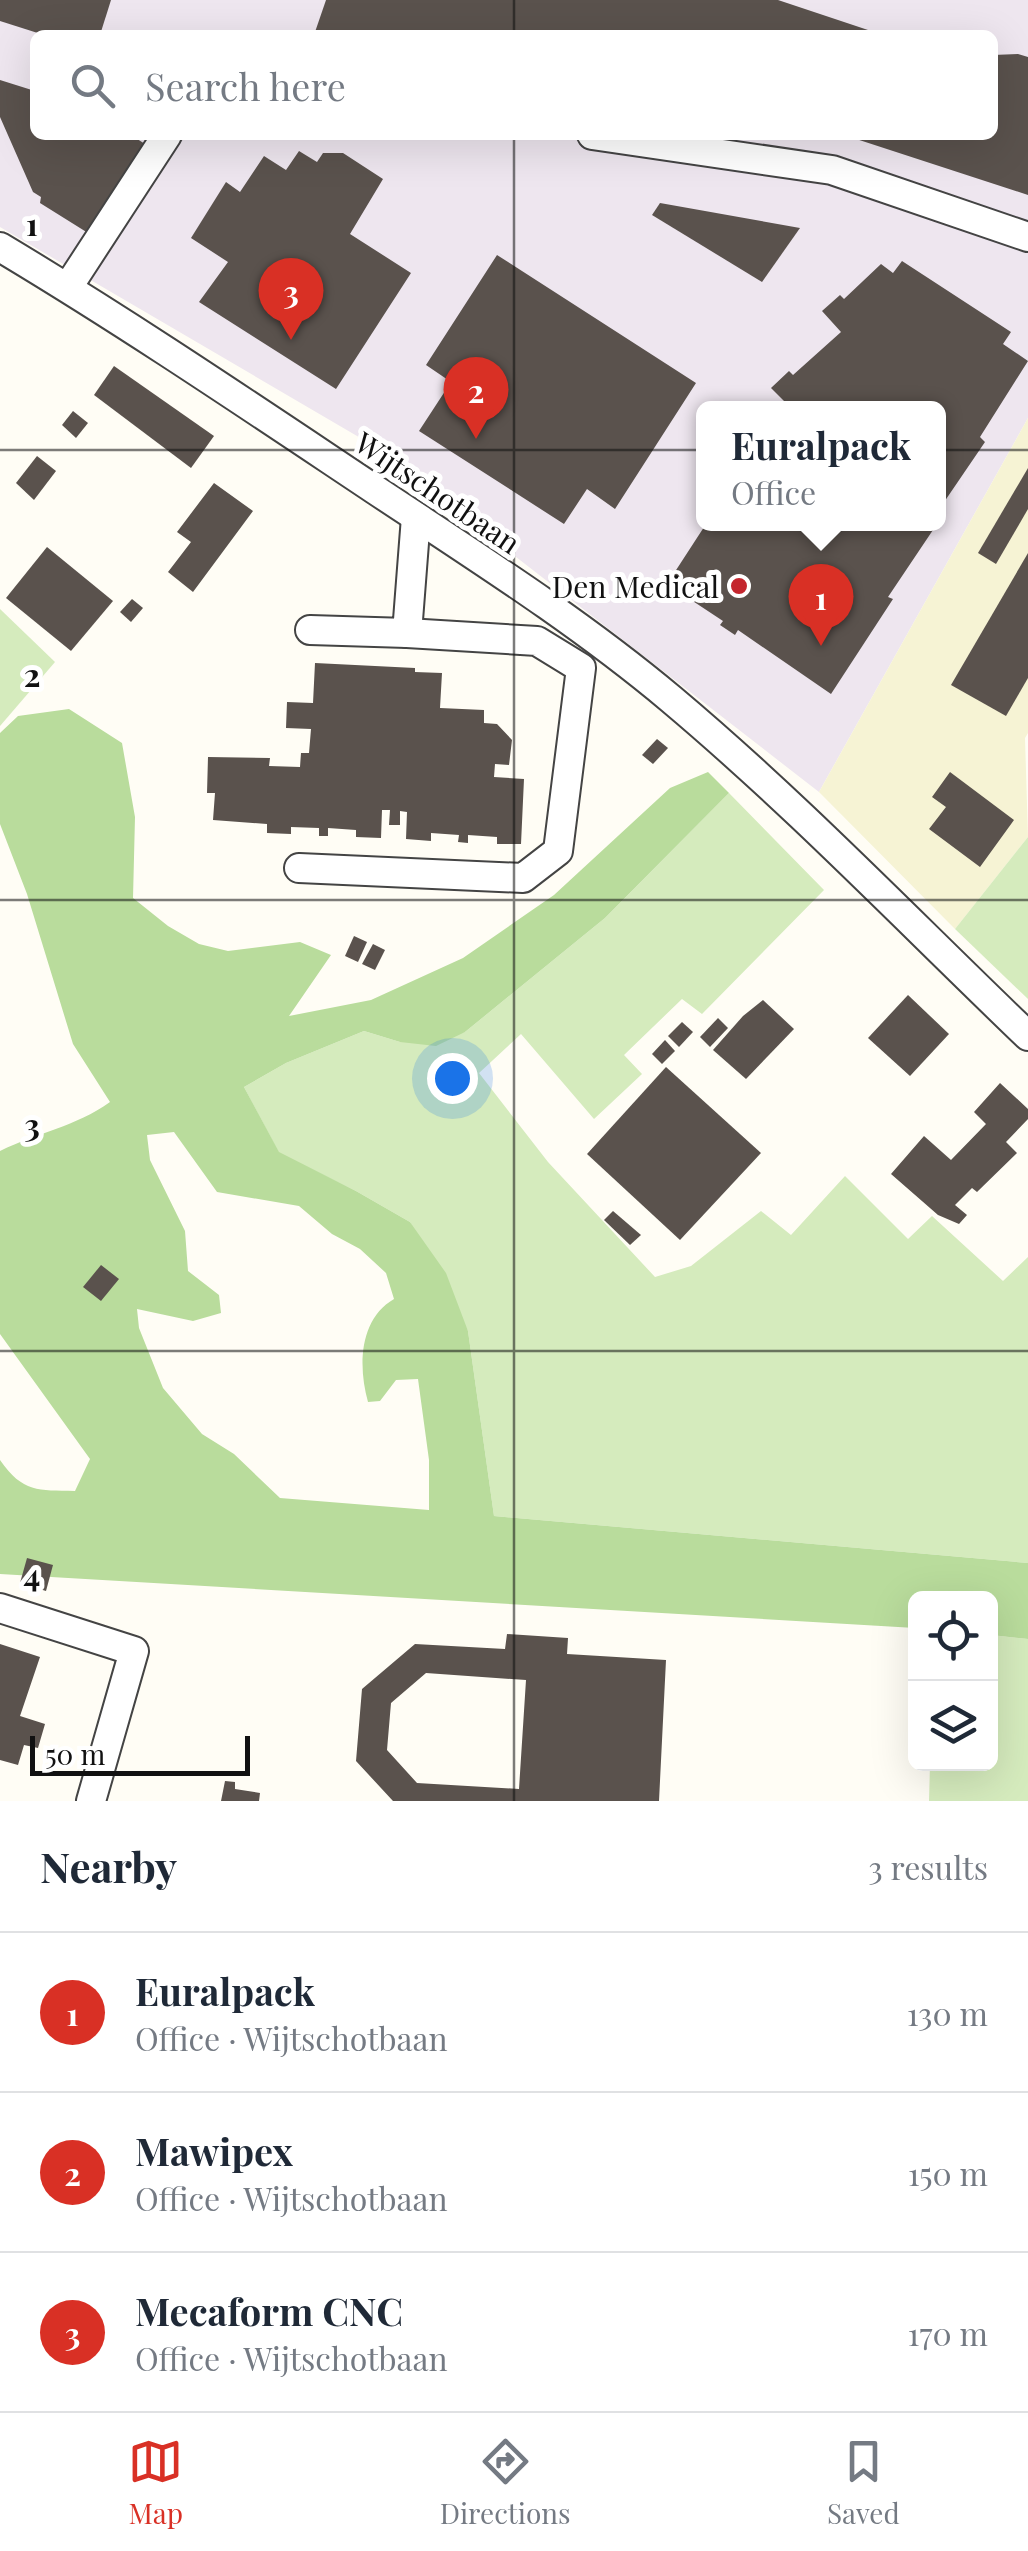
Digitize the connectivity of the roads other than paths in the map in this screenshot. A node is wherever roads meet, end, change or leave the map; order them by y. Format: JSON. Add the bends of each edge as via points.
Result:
{"nodes":[{"id":1,"x":164,"y":140,"type":"edge"},
{"id":2,"x":626,"y":140,"type":"edge"},
{"id":3,"x":1028,"y":237,"type":"edge"},
{"id":4,"x":0,"y":246,"type":"edge"},
{"id":5,"x":68,"y":287,"type":"junction"},
{"id":6,"x":416,"y":517,"type":"junction"},
{"id":7,"x":310,"y":630,"type":"dead end"},
{"id":8,"x":407,"y":633,"type":"junction"},
{"id":9,"x":590,"y":636,"type":"junction"},
{"id":10,"x":580,"y":668,"type":"junction"},
{"id":11,"x":299,"y":868,"type":"dead end"},
{"id":12,"x":1028,"y":1036,"type":"edge"},
{"id":13,"x":0,"y":1608,"type":"edge"},
{"id":14,"x":91,"y":1801,"type":"edge"}],
"edges":[{"from":1,"to":5,"type":"street"},
{"from":2,"to":3,"type":"street","via":[[832,170]]},
{"from":4,"to":5,"type":"street","name":"Wijtschotbaan"},
{"from":5,"to":6,"type":"street","name":"Wijtschotbaan"},
{"from":6,"to":8,"type":"street"},
{"from":6,"to":9,"type":"street","name":"Wijtschotbaan"},
{"from":7,"to":8,"type":"street"},
{"from":8,"to":10,"type":"street","via":[[537,641]]},
{"from":9,"to":10,"type":"street"},
{"from":9,"to":12,"type":"street","name":"Wijtschotbaan","via":[[761,778]]},
{"from":10,"to":11,"type":"street","via":[[558,852],[523,878]]},
{"from":13,"to":14,"type":"street","via":[[134,1651]]}]}
